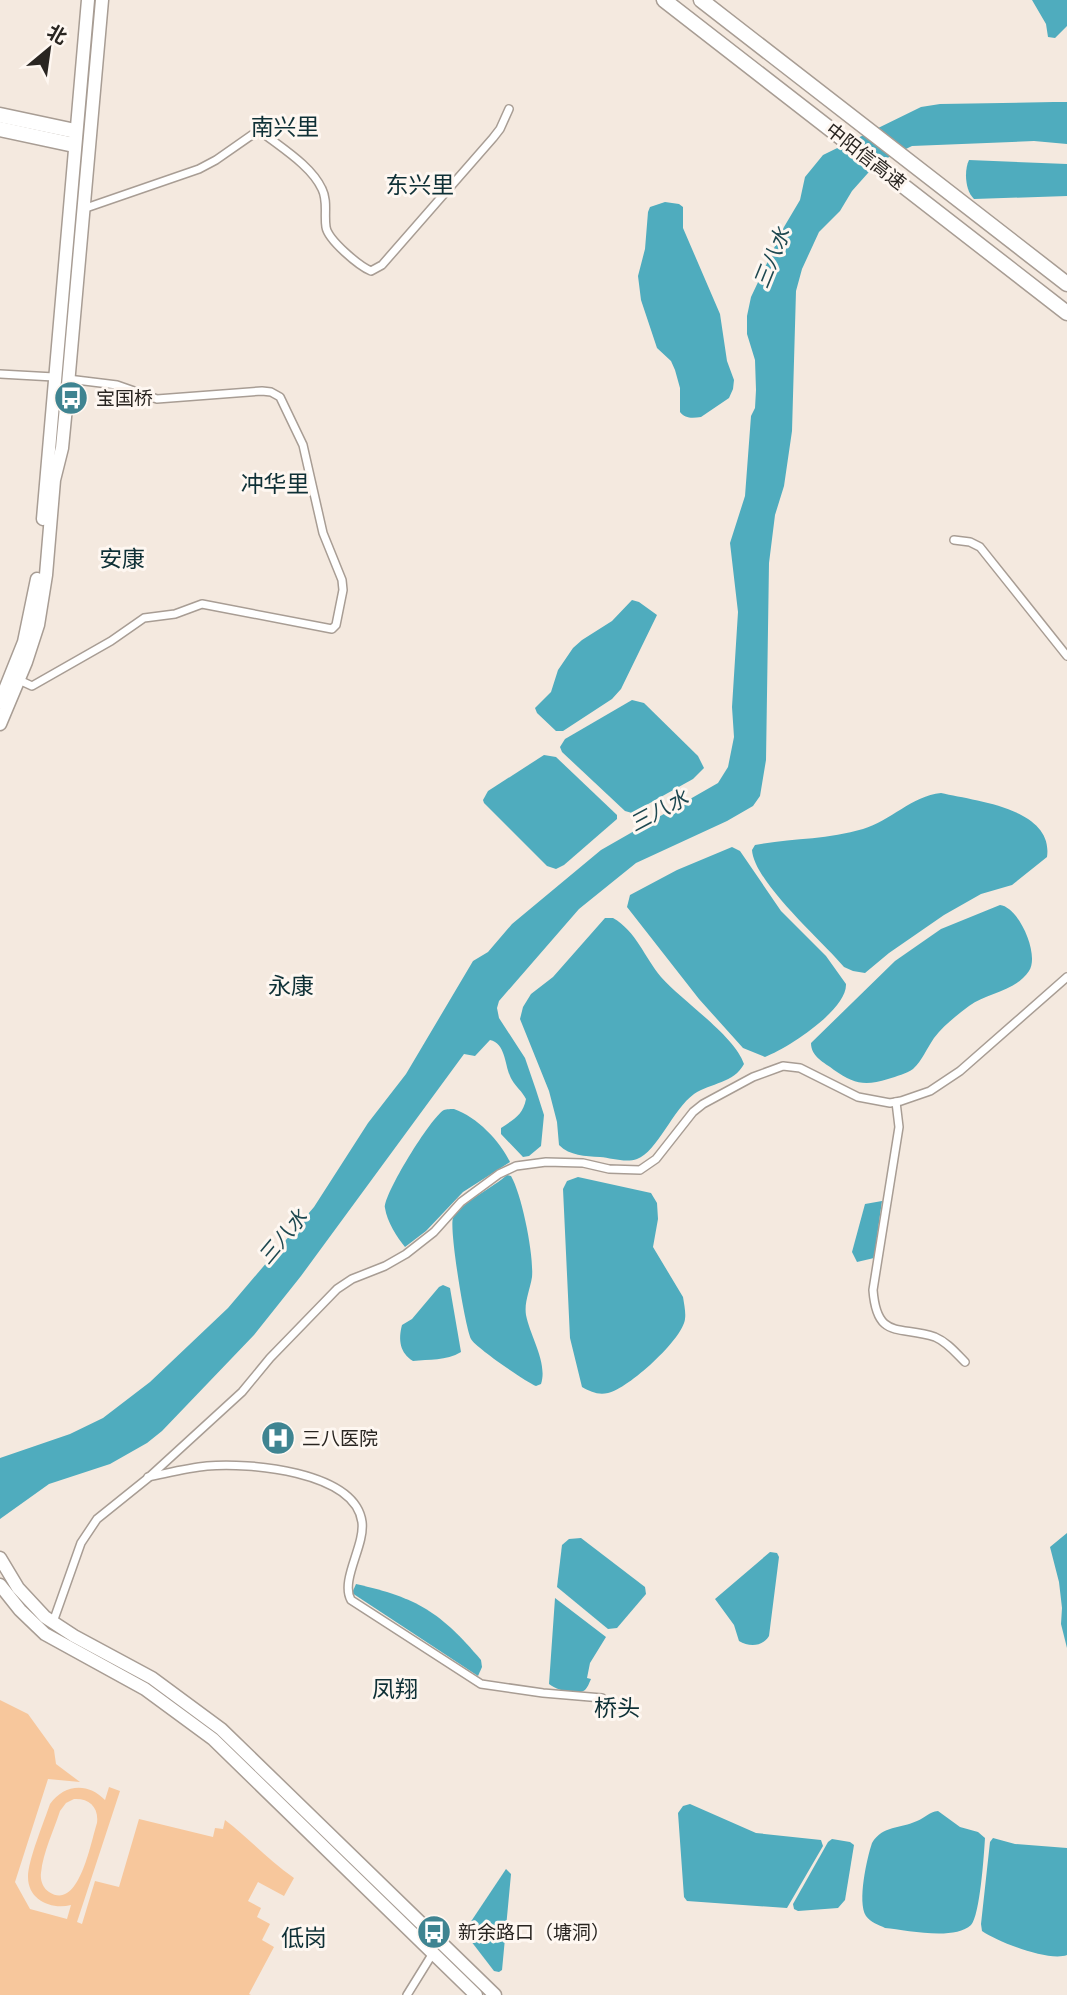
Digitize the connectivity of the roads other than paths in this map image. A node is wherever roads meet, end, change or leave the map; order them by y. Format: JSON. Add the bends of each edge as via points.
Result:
{"nodes":[{"id":1,"x":88,"y":0,"type":"edge"},
{"id":2,"x":102,"y":0,"type":"edge"},
{"id":3,"x":664,"y":0,"type":"edge"},
{"id":4,"x":701,"y":0,"type":"edge"},
{"id":5,"x":509,"y":109,"type":"dead end"},
{"id":6,"x":0,"y":115,"type":"edge"},
{"id":7,"x":0,"y":129,"type":"edge"},
{"id":8,"x":75,"y":138,"type":"junction"},
{"id":9,"x":83,"y":209,"type":"junction"},
{"id":10,"x":1067,"y":284,"type":"edge"},
{"id":11,"x":1066,"y":312,"type":"edge"},
{"id":12,"x":0,"y":374,"type":"edge"},
{"id":13,"x":54,"y":377,"type":"junction"},
{"id":14,"x":68,"y":379,"type":"junction"},
{"id":15,"x":954,"y":540,"type":"dead end"},
{"id":16,"x":1067,"y":656,"type":"edge"},
{"id":17,"x":19,"y":680,"type":"junction"},
{"id":18,"x":0,"y":702,"type":"edge"},
{"id":19,"x":0,"y":724,"type":"edge"},
{"id":20,"x":1067,"y":977,"type":"edge"},
{"id":21,"x":896,"y":1102,"type":"junction"},
{"id":22,"x":965,"y":1362,"type":"dead end"},
{"id":23,"x":148,"y":1478,"type":"junction"},
{"id":24,"x":0,"y":1558,"type":"edge"},
{"id":25,"x":0,"y":1585,"type":"edge"},
{"id":26,"x":52,"y":1623,"type":"junction"},
{"id":27,"x":602,"y":1698,"type":"dead end"},
{"id":28,"x":433,"y":1953,"type":"junction"},
{"id":29,"x":407,"y":1995,"type":"edge"},
{"id":30,"x":476,"y":1995,"type":"edge"},
{"id":31,"x":495,"y":1995,"type":"edge"}],
"edges":[{"from":1,"to":8,"type":"main road"},
{"from":2,"to":9,"type":"main road"},
{"from":3,"to":11,"type":"highway","name":"中阳信高速"},
{"from":4,"to":10,"type":"highway","name":"中阳信高速"},
{"from":5,"to":9,"type":"street","via":[[493,138],[382,265],[371,271],[329,235],[321,186],[260,130],[199,169]]},
{"from":6,"to":8,"type":"highway"},
{"from":7,"to":8,"type":"highway"},
{"from":8,"to":13,"type":"main road"},
{"from":9,"to":14,"type":"main road"},
{"from":12,"to":13,"type":"street"},
{"from":13,"to":14,"type":"main road"},
{"from":13,"to":18,"type":"main road","via":[[35,597],[24,642]]},
{"from":14,"to":17,"type":"main road","via":[[43,598]]},
{"from":14,"to":17,"type":"street","via":[[117,385],[157,399],[262,391],[280,397],[303,445],[323,533],[343,590],[332,629],[202,604],[144,618],[32,686]]},
{"from":15,"to":16,"type":"street","via":[[980,547]]},
{"from":17,"to":19,"type":"main road"},
{"from":20,"to":21,"type":"street","via":[[960,1071],[930,1091]]},
{"from":21,"to":22,"type":"street","via":[[899,1127],[873,1290],[875,1307],[886,1326],[941,1340]]},
{"from":21,"to":23,"type":"street","via":[[858,1097],[800,1068],[783,1066],[703,1104],[656,1159],[640,1170],[554,1162],[507,1170],[461,1202],[434,1232],[405,1254],[337,1289],[242,1392]]},
{"from":23,"to":26,"type":"street","via":[[97,1519],[86,1534]]},
{"from":23,"to":27,"type":"street","via":[[207,1466],[238,1466],[294,1474],[332,1486],[354,1502],[362,1521],[347,1588],[351,1600],[481,1684]]},
{"from":24,"to":26,"type":"main road","via":[[18,1588]]},
{"from":25,"to":28,"type":"main road","via":[[45,1634],[145,1689],[213,1739]]},
{"from":26,"to":31,"type":"main road","via":[[152,1678],[221,1729]]},
{"from":28,"to":29,"type":"street"},
{"from":28,"to":30,"type":"main road"}]}
